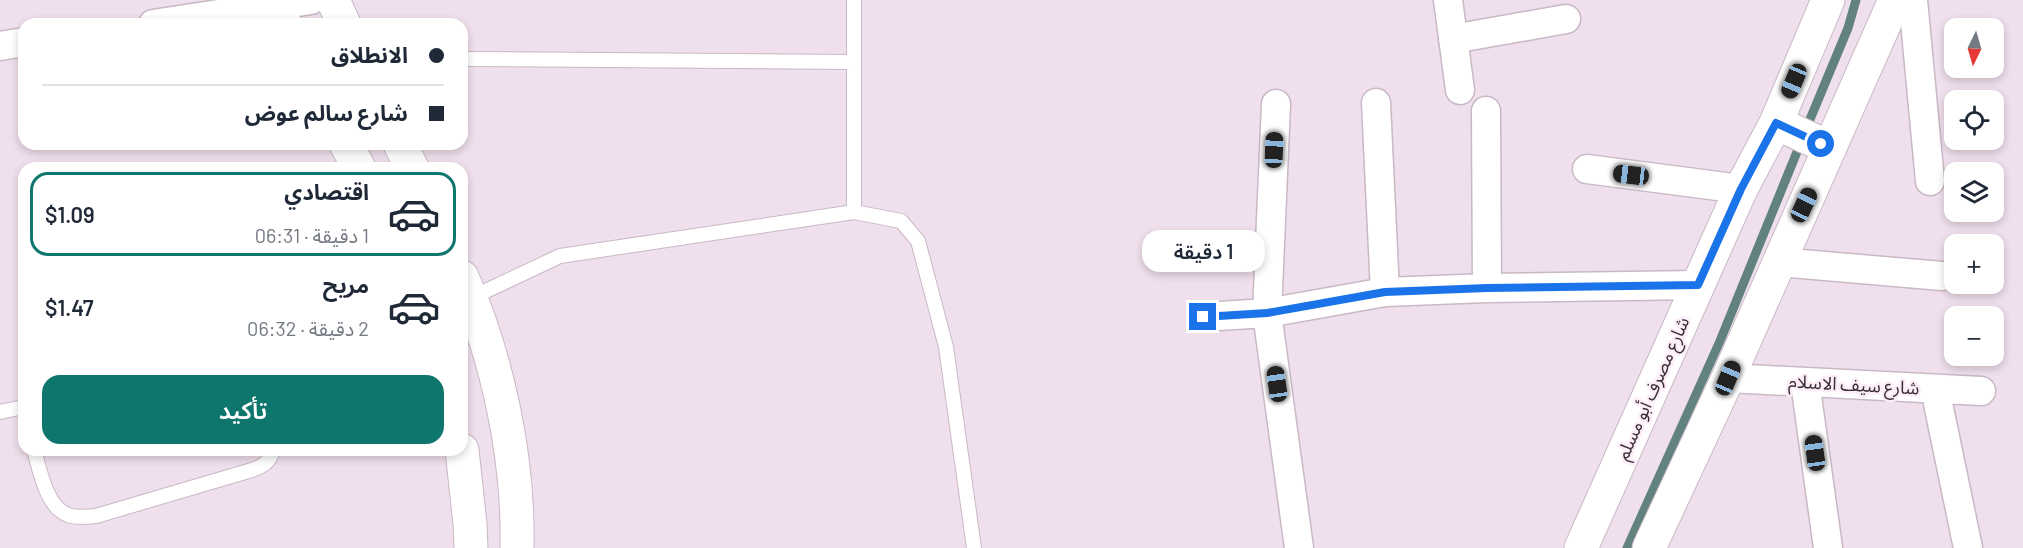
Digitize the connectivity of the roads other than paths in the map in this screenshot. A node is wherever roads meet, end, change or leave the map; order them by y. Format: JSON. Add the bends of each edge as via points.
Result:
{"nodes":[{"id":1,"x":310,"y":0,"type":"edge"},
{"id":2,"x":333,"y":0,"type":"edge"},
{"id":3,"x":854,"y":0,"type":"edge"},
{"id":4,"x":1448,"y":0,"type":"edge"},
{"id":5,"x":1828,"y":0,"type":"edge"},
{"id":6,"x":1895,"y":0,"type":"edge"},
{"id":7,"x":1913,"y":0,"type":"edge"},
{"id":8,"x":278,"y":10,"type":"edge"},
{"id":9,"x":207,"y":18,"type":"edge"},
{"id":10,"x":341,"y":18,"type":"edge"},
{"id":11,"x":1566,"y":19,"type":"dead end"},
{"id":12,"x":1453,"y":39,"type":"junction"},
{"id":13,"x":18,"y":43,"type":"edge"},
{"id":14,"x":0,"y":46,"type":"edge"},
{"id":15,"x":468,"y":59,"type":"edge"},
{"id":16,"x":853,"y":62,"type":"junction"},
{"id":17,"x":1460,"y":90,"type":"dead end"},
{"id":18,"x":1376,"y":103,"type":"dead end"},
{"id":19,"x":1276,"y":104,"type":"dead end"},
{"id":20,"x":1486,"y":111,"type":"dead end"},
{"id":21,"x":1806,"y":137,"type":"junction"},
{"id":22,"x":1587,"y":169,"type":"dead end"},
{"id":23,"x":1930,"y":181,"type":"dead end"},
{"id":24,"x":1741,"y":189,"type":"junction"},
{"id":25,"x":854,"y":212,"type":"junction"},
{"id":26,"x":1778,"y":262,"type":"junction"},
{"id":27,"x":1942,"y":276,"type":"dead end"},
{"id":28,"x":1698,"y":285,"type":"junction"},
{"id":29,"x":468,"y":287,"type":"edge"},
{"id":30,"x":1487,"y":288,"type":"junction"},
{"id":31,"x":468,"y":290,"type":"edge"},
{"id":32,"x":1385,"y":292,"type":"junction"},
{"id":33,"x":1267,"y":313,"type":"junction"},
{"id":34,"x":1203,"y":317,"type":"dead end"},
{"id":35,"x":1728,"y":378,"type":"junction"},
{"id":36,"x":1805,"y":382,"type":"junction"},
{"id":37,"x":1935,"y":389,"type":"junction"},
{"id":38,"x":1981,"y":391,"type":"dead end"},
{"id":39,"x":0,"y":412,"type":"edge"},
{"id":40,"x":18,"y":412,"type":"edge"},
{"id":41,"x":36,"y":456,"type":"edge"},
{"id":42,"x":271,"y":456,"type":"edge"},
{"id":43,"x":463,"y":456,"type":"edge"},
{"id":44,"x":471,"y":548,"type":"edge"},
{"id":45,"x":517,"y":548,"type":"edge"},
{"id":46,"x":974,"y":548,"type":"edge"},
{"id":47,"x":1299,"y":548,"type":"edge"},
{"id":48,"x":1581,"y":548,"type":"edge"},
{"id":49,"x":1649,"y":548,"type":"edge"},
{"id":50,"x":1828,"y":548,"type":"edge"},
{"id":51,"x":1968,"y":548,"type":"edge"}],
"edges":[{"from":1,"to":8,"type":"street"},
{"from":2,"to":10,"type":"street"},
{"from":3,"to":16,"type":"lane"},
{"from":4,"to":12,"type":"street"},
{"from":5,"to":21,"type":"street","name":"شارع مصرف أبو مسلم"},
{"from":6,"to":21,"type":"street","name":"شارع مصرف أبو مسلم"},
{"from":7,"to":23,"type":"street"},
{"from":8,"to":9,"type":"street"},
{"from":11,"to":12,"type":"street"},
{"from":12,"to":17,"type":"street"},
{"from":13,"to":14,"type":"street"},
{"from":15,"to":16,"type":"lane"},
{"from":16,"to":25,"type":"lane"},
{"from":18,"to":32,"type":"street"},
{"from":19,"to":33,"type":"street"},
{"from":20,"to":30,"type":"street"},
{"from":21,"to":24,"type":"street","name":"شارع مصرف أبو مسلم"},
{"from":21,"to":26,"type":"street","name":"شارع مصرف أبو مسلم"},
{"from":22,"to":24,"type":"street"},
{"from":24,"to":28,"type":"street","name":"شارع مصرف أبو مسلم"},
{"from":25,"to":29,"type":"lane","via":[[561,256]]},
{"from":25,"to":46,"type":"lane","via":[[901,221],[918,241],[946,347]]},
{"from":26,"to":27,"type":"street"},
{"from":26,"to":35,"type":"street","name":"شارع مصرف أبو مسلم"},
{"from":28,"to":30,"type":"street"},
{"from":28,"to":48,"type":"street","name":"شارع مصرف أبو مسلم"},
{"from":30,"to":32,"type":"street"},
{"from":31,"to":45,"type":"street","via":[[495,372],[510,449]]},
{"from":32,"to":33,"type":"street"},
{"from":33,"to":34,"type":"street"},
{"from":33,"to":47,"type":"street"},
{"from":35,"to":36,"type":"street","name":"شارع سيف الاسلام"},
{"from":35,"to":49,"type":"street","name":"شارع مصرف أبو مسلم"},
{"from":36,"to":37,"type":"street","name":"شارع سيف الاسلام"},
{"from":36,"to":50,"type":"street"},
{"from":37,"to":38,"type":"street","name":"شارع سيف الاسلام"},
{"from":37,"to":51,"type":"street"},
{"from":39,"to":40,"type":"lane"},
{"from":41,"to":42,"type":"lane","via":[[56,506],[67,515],[82,517],[252,470],[264,465]]},
{"from":43,"to":44,"type":"street"}]}
